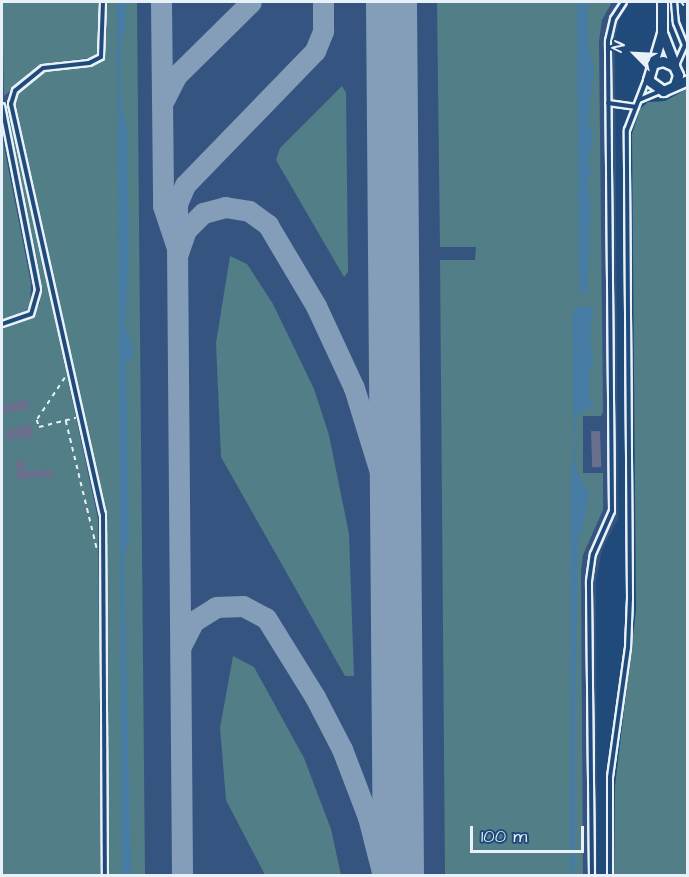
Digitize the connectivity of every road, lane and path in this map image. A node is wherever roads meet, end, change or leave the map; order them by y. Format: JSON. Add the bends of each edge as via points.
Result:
{"nodes":[{"id":1,"x":103,"y":2,"type":"edge"},
{"id":2,"x":624,"y":2,"type":"edge"},
{"id":3,"x":662,"y":2,"type":"edge"},
{"id":4,"x":674,"y":2,"type":"edge"},
{"id":5,"x":681,"y":2,"type":"edge"},
{"id":6,"x":687,"y":10,"type":"edge"},
{"id":7,"x":662,"y":33,"type":"junction"},
{"id":8,"x":652,"y":64,"type":"junction"},
{"id":9,"x":675,"y":66,"type":"junction"},
{"id":10,"x":687,"y":72,"type":"edge"},
{"id":11,"x":648,"y":78,"type":"junction"},
{"id":12,"x":687,"y":80,"type":"edge"},
{"id":13,"x":675,"y":85,"type":"junction"},
{"id":14,"x":660,"y":91,"type":"junction"},
{"id":15,"x":639,"y":101,"type":"junction"},
{"id":16,"x":608,"y":103,"type":"junction"},
{"id":17,"x":2,"y":106,"type":"edge"},
{"id":18,"x":634,"y":107,"type":"junction"},
{"id":19,"x":2,"y":324,"type":"edge"},
{"id":20,"x":70,"y":370,"type":"junction"},
{"id":21,"x":81,"y":417,"type":"junction"},
{"id":22,"x":66,"y":421,"type":"junction"},
{"id":23,"x":104,"y":567,"type":"junction"},
{"id":24,"x":105,"y":876,"type":"edge"},
{"id":25,"x":591,"y":876,"type":"edge"},
{"id":26,"x":610,"y":876,"type":"edge"}],
"edges":[{"from":1,"to":20,"type":"lane","via":[[101,57],[89,63],[43,68],[15,91],[12,104]]},
{"from":2,"to":16,"type":"lane","via":[[610,30]]},
{"from":3,"to":7,"type":"street"},
{"from":4,"to":9,"type":"lane","via":[[685,45]]},
{"from":5,"to":6,"type":"path"},
{"from":7,"to":8,"type":"street"},
{"from":7,"to":9,"type":"street"},
{"from":8,"to":9,"type":"street","via":[[663,61]]},
{"from":8,"to":11,"type":"street"},
{"from":9,"to":10,"type":"street"},
{"from":9,"to":13,"type":"street"},
{"from":11,"to":14,"type":"street"},
{"from":11,"to":15,"type":"lane"},
{"from":12,"to":13,"type":"street"},
{"from":13,"to":14,"type":"street"},
{"from":14,"to":15,"type":"lane"},
{"from":15,"to":18,"type":"lane"},
{"from":16,"to":18,"type":"lane"},
{"from":16,"to":25,"type":"lane","via":[[612,511],[593,554],[589,582]]},
{"from":17,"to":19,"type":"lane","via":[[38,290],[32,314]]},
{"from":18,"to":26,"type":"lane","via":[[627,130],[630,599],[628,648],[610,777]]},
{"from":20,"to":21,"type":"lane"},
{"from":20,"to":22,"type":"path","via":[[37,420],[39,427]]},
{"from":21,"to":22,"type":"path"},
{"from":21,"to":23,"type":"lane","via":[[103,514]]},
{"from":22,"to":23,"type":"path"},
{"from":23,"to":24,"type":"lane"}]}
